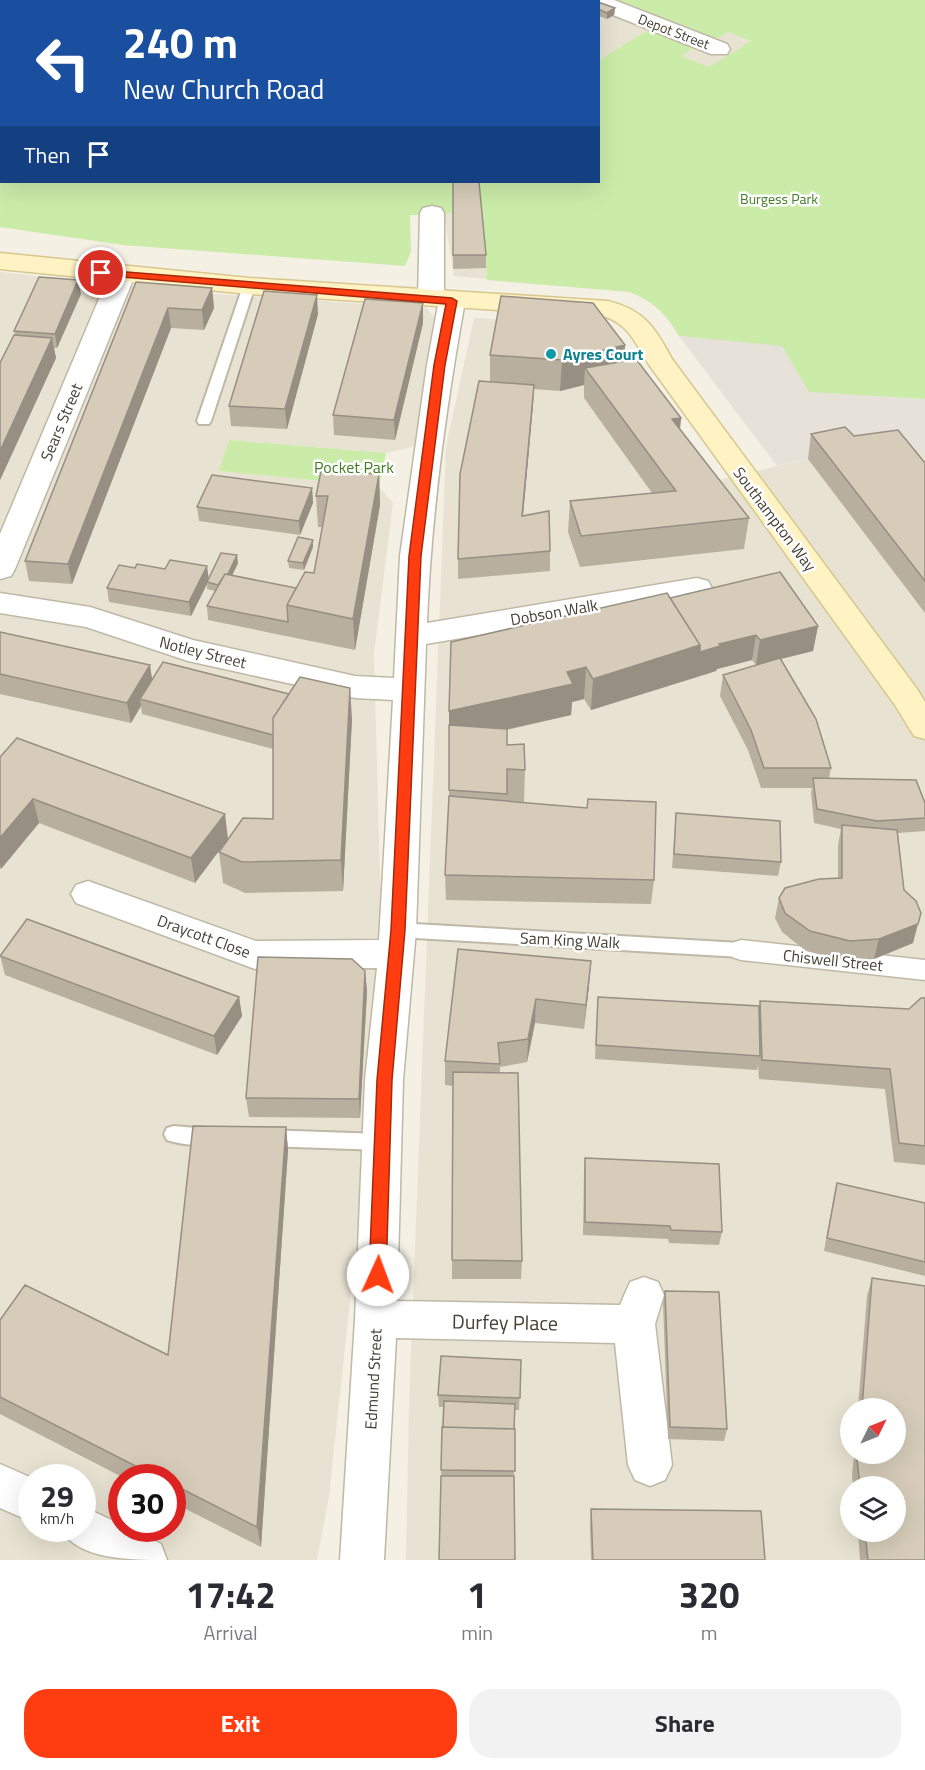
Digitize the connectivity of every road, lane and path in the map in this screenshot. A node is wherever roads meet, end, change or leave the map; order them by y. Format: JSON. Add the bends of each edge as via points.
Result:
{"nodes":[{"id":1,"x":600,"y":2,"type":"edge"},
{"id":2,"x":700,"y":61,"type":"dead end"},
{"id":3,"x":432,"y":213,"type":"dead end"},
{"id":4,"x":0,"y":261,"type":"edge"},
{"id":5,"x":122,"y":275,"type":"junction"},
{"id":6,"x":249,"y":286,"type":"junction"},
{"id":7,"x":441,"y":300,"type":"junction"},
{"id":8,"x":204,"y":421,"type":"dead end"},
{"id":9,"x":0,"y":569,"type":"edge"},
{"id":10,"x":697,"y":588,"type":"dead end"},
{"id":11,"x":0,"y":603,"type":"edge"},
{"id":12,"x":411,"y":636,"type":"junction"},
{"id":13,"x":408,"y":690,"type":"junction"},
{"id":14,"x":925,"y":728,"type":"edge"},
{"id":15,"x":88,"y":894,"type":"dead end"},
{"id":16,"x":397,"y":942,"type":"junction"},
{"id":17,"x":741,"y":950,"type":"joint"},
{"id":18,"x":925,"y":970,"type":"edge"},
{"id":19,"x":174,"y":1134,"type":"dead end"},
{"id":20,"x":382,"y":1142,"type":"junction"},
{"id":21,"x":376,"y":1319,"type":"junction"},
{"id":22,"x":650,"y":1465,"type":"dead end"},
{"id":23,"x":0,"y":1485,"type":"edge"},
{"id":24,"x":18,"y":1494,"type":"edge"},
{"id":25,"x":96,"y":1535,"type":"edge"},
{"id":26,"x":145,"y":1560,"type":"edge"},
{"id":27,"x":362,"y":1560,"type":"edge"}],
"edges":[{"from":1,"to":2,"type":"street","name":"Depot Street","via":[[728,43]]},
{"from":3,"to":7,"type":"street","name":"Edmund Street"},
{"from":4,"to":5,"type":"main road"},
{"from":5,"to":6,"type":"main road"},
{"from":5,"to":9,"type":"street","name":"Sears Street"},
{"from":6,"to":7,"type":"main road"},
{"from":6,"to":8,"type":"lane"},
{"from":7,"to":12,"type":"street","name":"Edmund Street","via":[[440,365],[415,556]]},
{"from":7,"to":14,"type":"main road","name":"Southampton Way","via":[[624,312],[645,333],[659,360]]},
{"from":10,"to":12,"type":"street","name":"Dobson Walk"},
{"from":11,"to":13,"type":"street","name":"Notley Street","via":[[90,617],[188,650],[355,687]]},
{"from":12,"to":13,"type":"street","name":"Edmund Street"},
{"from":13,"to":16,"type":"street","name":"Edmund Street"},
{"from":15,"to":16,"type":"street","name":"Draycott Close","via":[[255,955]]},
{"from":16,"to":17,"type":"lane","name":"Sam King Walk"},
{"from":16,"to":20,"type":"street","name":"Edmund Street"},
{"from":17,"to":18,"type":"street","name":"Chiswell Street"},
{"from":19,"to":20,"type":"lane"},
{"from":20,"to":21,"type":"street","name":"Edmund Street"},
{"from":21,"to":22,"type":"street","name":"Durfey Place","via":[[639,1310]]},
{"from":21,"to":27,"type":"street","name":"Edmund Street"},
{"from":23,"to":24,"type":"street"},
{"from":25,"to":26,"type":"street"}]}
